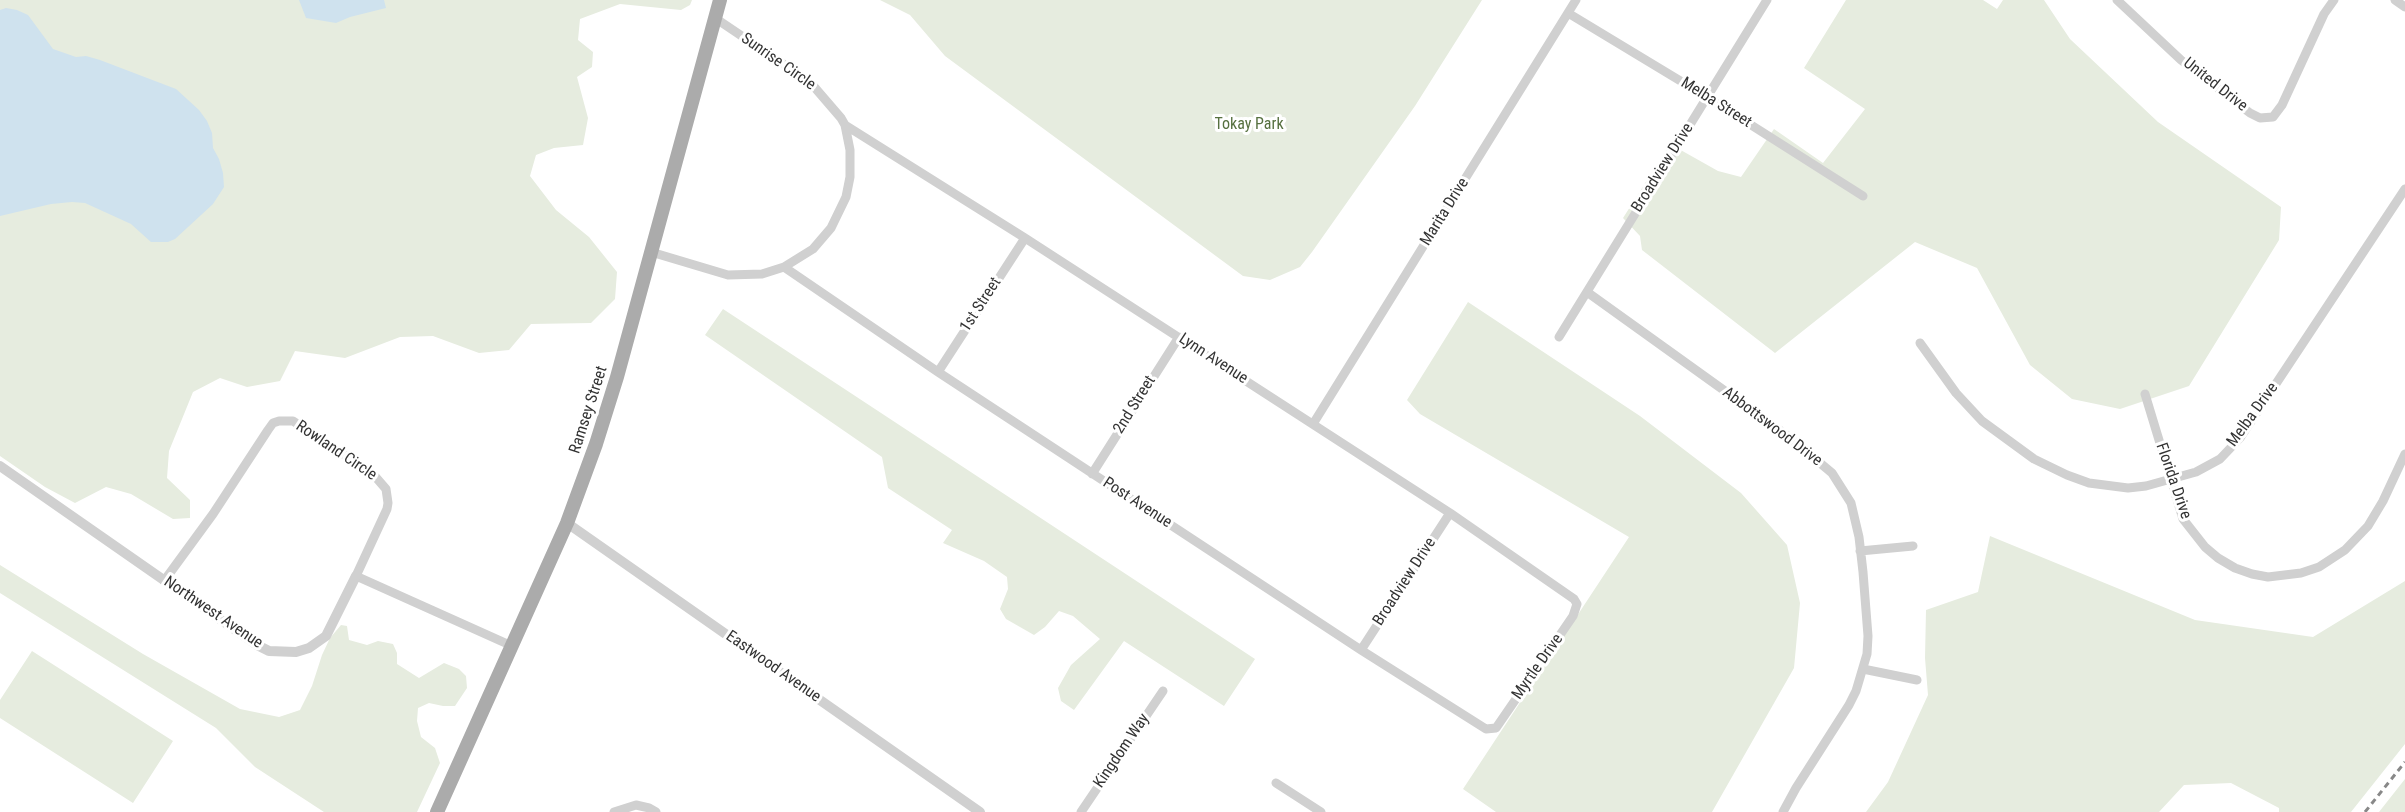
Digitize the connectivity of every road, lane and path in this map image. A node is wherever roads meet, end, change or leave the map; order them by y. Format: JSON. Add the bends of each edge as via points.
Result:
{"nodes":[{"id":1,"x":720,"y":0,"type":"edge"},
{"id":2,"x":1576,"y":0,"type":"edge"},
{"id":3,"x":1767,"y":0,"type":"edge"},
{"id":4,"x":2117,"y":0,"type":"edge"},
{"id":5,"x":2334,"y":0,"type":"edge"},
{"id":6,"x":2395,"y":0,"type":"edge"},
{"id":7,"x":2405,"y":7,"type":"edge"},
{"id":8,"x":1568,"y":13,"type":"junction"},
{"id":9,"x":715,"y":18,"type":"junction"},
{"id":10,"x":1707,"y":97,"type":"junction"},
{"id":11,"x":845,"y":125,"type":"junction"},
{"id":12,"x":2405,"y":189,"type":"edge"},
{"id":13,"x":1863,"y":196,"type":"dead end"},
{"id":14,"x":1025,"y":238,"type":"junction"},
{"id":15,"x":651,"y":252,"type":"junction"},
{"id":16,"x":784,"y":267,"type":"junction"},
{"id":17,"x":1587,"y":292,"type":"junction"},
{"id":18,"x":1179,"y":337,"type":"junction"},
{"id":19,"x":1559,"y":337,"type":"dead end"},
{"id":20,"x":1920,"y":344,"type":"dead end"},
{"id":21,"x":938,"y":372,"type":"junction"},
{"id":22,"x":2145,"y":394,"type":"dead end"},
{"id":23,"x":1313,"y":424,"type":"junction"},
{"id":24,"x":2405,"y":454,"type":"edge"},
{"id":25,"x":0,"y":466,"type":"edge"},
{"id":26,"x":1092,"y":474,"type":"junction"},
{"id":27,"x":2171,"y":480,"type":"junction"},
{"id":28,"x":1450,"y":513,"type":"junction"},
{"id":29,"x":567,"y":523,"type":"junction"},
{"id":30,"x":1913,"y":546,"type":"dead end"},
{"id":31,"x":1860,"y":551,"type":"junction"},
{"id":32,"x":356,"y":576,"type":"junction"},
{"id":33,"x":164,"y":581,"type":"junction"},
{"id":34,"x":1576,"y":602,"type":"joint"},
{"id":35,"x":512,"y":646,"type":"junction"},
{"id":36,"x":1361,"y":650,"type":"junction"},
{"id":37,"x":1863,"y":669,"type":"junction"},
{"id":38,"x":1917,"y":680,"type":"dead end"},
{"id":39,"x":1163,"y":691,"type":"dead end"},
{"id":40,"x":1494,"y":729,"type":"joint"},
{"id":41,"x":1276,"y":783,"type":"dead end"},
{"id":42,"x":441,"y":811,"type":"edge"},
{"id":43,"x":614,"y":812,"type":"edge"},
{"id":44,"x":656,"y":812,"type":"edge"},
{"id":45,"x":980,"y":812,"type":"edge"},
{"id":46,"x":1081,"y":812,"type":"edge"},
{"id":47,"x":1321,"y":812,"type":"edge"},
{"id":48,"x":1783,"y":812,"type":"edge"}],
"edges":[{"from":1,"to":9,"type":"main road","name":"Ramsey Street"},
{"from":2,"to":8,"type":"street","name":"Marita Drive"},
{"from":3,"to":10,"type":"street","name":"Broadview Drive"},
{"from":4,"to":5,"type":"street","name":"United Drive","via":[[2181,60],[2260,118],[2273,117],[2282,105]]},
{"from":6,"to":7,"type":"street"},
{"from":8,"to":10,"type":"street","name":"Melba Street"},
{"from":8,"to":23,"type":"street","name":"Marita Drive"},
{"from":9,"to":11,"type":"street","name":"Sunrise Circle","via":[[810,82]]},
{"from":9,"to":15,"type":"main road","name":"Ramsey Street"},
{"from":10,"to":13,"type":"street","name":"Melba Street"},
{"from":10,"to":17,"type":"street","name":"Broadview Drive"},
{"from":11,"to":14,"type":"street","name":"Lynn Avenue"},
{"from":11,"to":16,"type":"street","name":"Sunrise Circle","via":[[850,177],[841,210],[813,249]]},
{"from":12,"to":27,"type":"street","name":"Melba Drive","via":[[2240,438],[2210,466]]},
{"from":14,"to":18,"type":"street","name":"Lynn Avenue"},
{"from":14,"to":21,"type":"street","name":"1st Street"},
{"from":15,"to":16,"type":"street","name":"Sunrise Circle","via":[[728,275],[756,275]]},
{"from":15,"to":29,"type":"main road","name":"Ramsey Street","via":[[611,400]]},
{"from":16,"to":21,"type":"street","name":"Post Avenue"},
{"from":17,"to":19,"type":"street","name":"Broadview Drive"},
{"from":17,"to":31,"type":"street","name":"Abbottswood Drive","via":[[1789,437],[1832,473],[1851,503]]},
{"from":18,"to":23,"type":"street","name":"Lynn Avenue"},
{"from":18,"to":26,"type":"street","name":"2nd Street"},
{"from":20,"to":27,"type":"street","name":"Melba Drive","via":[[1982,421],[2034,459],[2067,476],[2110,487],[2146,486]]},
{"from":21,"to":26,"type":"street","name":"Post Avenue"},
{"from":22,"to":27,"type":"street","name":"Florida Drive"},
{"from":23,"to":28,"type":"street","name":"Lynn Avenue"},
{"from":24,"to":27,"type":"street","name":"Florida Drive","via":[[2383,501],[2358,537],[2334,559],[2285,576],[2268,577],[2235,568],[2205,547],[2183,519]]},
{"from":25,"to":33,"type":"street","name":"Northwest Avenue"},
{"from":26,"to":36,"type":"street","name":"Post Avenue"},
{"from":28,"to":34,"type":"street","name":"Lynn Avenue"},
{"from":28,"to":36,"type":"street","name":"Broadview Drive"},
{"from":29,"to":35,"type":"main road","name":"Ramsey Street"},
{"from":29,"to":45,"type":"street","name":"Eastwood Avenue"},
{"from":30,"to":31,"type":"street"},
{"from":31,"to":37,"type":"street","name":"Abbottswood Drive","via":[[1868,636]]},
{"from":32,"to":33,"type":"street","name":"Northwest Avenue","via":[[326,636],[309,648],[289,653],[256,645]]},
{"from":32,"to":33,"type":"street","name":"Rowland Circle","via":[[387,509],[386,489],[373,474],[300,424],[286,420],[273,423]]},
{"from":32,"to":35,"type":"street"},
{"from":34,"to":40,"type":"street","name":"Myrtle Drive","via":[[1573,616]]},
{"from":35,"to":42,"type":"main road","name":"Ramsey Street"},
{"from":36,"to":40,"type":"street","name":"Post Avenue","via":[[1481,727]]},
{"from":37,"to":38,"type":"street"},
{"from":37,"to":48,"type":"street","name":"Abbottswood Drive","via":[[1849,705]]},
{"from":39,"to":46,"type":"street","name":"Kingdom Way"},
{"from":41,"to":47,"type":"street"},
{"from":43,"to":44,"type":"street","via":[[636,805]]}]}
